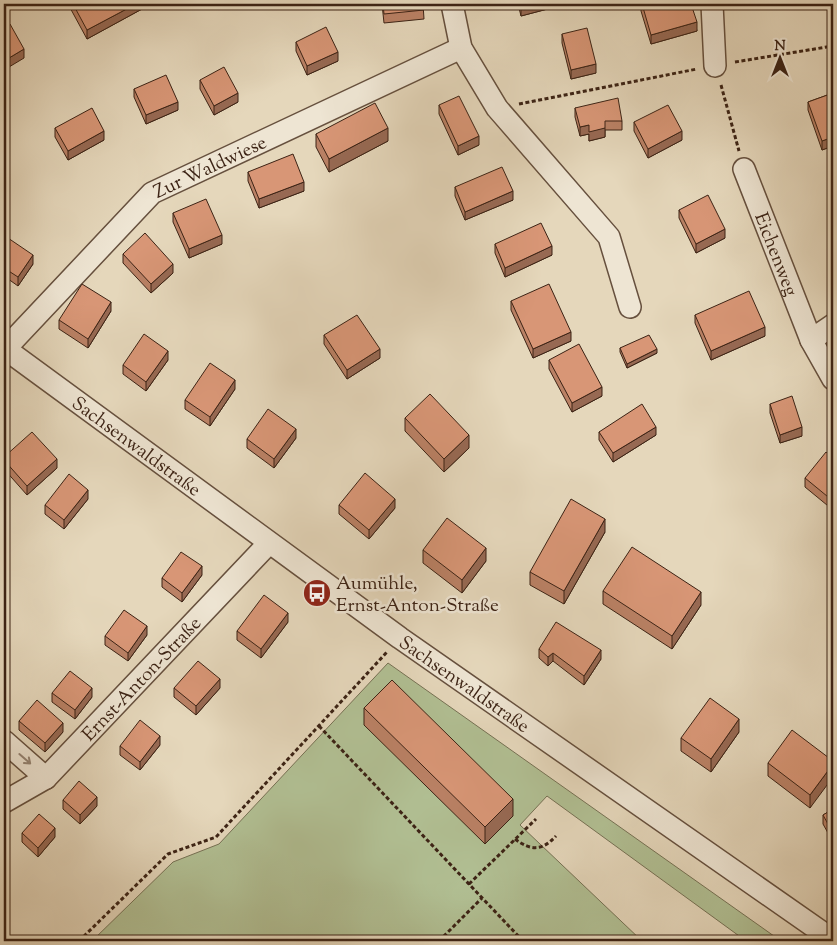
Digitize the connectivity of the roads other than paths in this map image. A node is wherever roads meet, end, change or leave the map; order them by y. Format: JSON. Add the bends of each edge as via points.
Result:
{"nodes":[{"id":1,"x":452,"y":4,"type":"edge"},
{"id":2,"x":712,"y":4,"type":"edge"},
{"id":3,"x":461,"y":48,"type":"junction"},
{"id":4,"x":715,"y":66,"type":"road end"},
{"id":5,"x":744,"y":169,"type":"road end"},
{"id":6,"x":630,"y":307,"type":"dead end"},
{"id":7,"x":833,"y":325,"type":"edge"},
{"id":8,"x":811,"y":340,"type":"junction"},
{"id":9,"x":5,"y":349,"type":"edge"},
{"id":10,"x":833,"y":379,"type":"edge"},
{"id":11,"x":269,"y":543,"type":"junction"},
{"id":12,"x":4,"y":741,"type":"edge"},
{"id":13,"x":46,"y":778,"type":"junction"},
{"id":14,"x":4,"y":802,"type":"edge"},
{"id":15,"x":832,"y":938,"type":"edge"}],
"edges":[{"from":1,"to":3,"type":"street"},
{"from":2,"to":4,"type":"street"},
{"from":3,"to":6,"type":"street","via":[[497,108],[609,237]]},
{"from":3,"to":9,"type":"street","name":"Zur Waldwiese","via":[[152,193]]},
{"from":5,"to":8,"type":"street","name":"Eichenweg"},
{"from":7,"to":8,"type":"street"},
{"from":8,"to":10,"type":"street","name":"Eichenweg"},
{"from":9,"to":11,"type":"street","name":"Sachsenwaldstraße"},
{"from":11,"to":13,"type":"street","name":"Ernst-Anton-Straße"},
{"from":11,"to":15,"type":"street","name":"Sachsenwaldstraße","via":[[400,638]]},
{"from":12,"to":13,"type":"street","one_way":true},
{"from":13,"to":14,"type":"street","name":"Ernst-Anton-Straße"}]}
